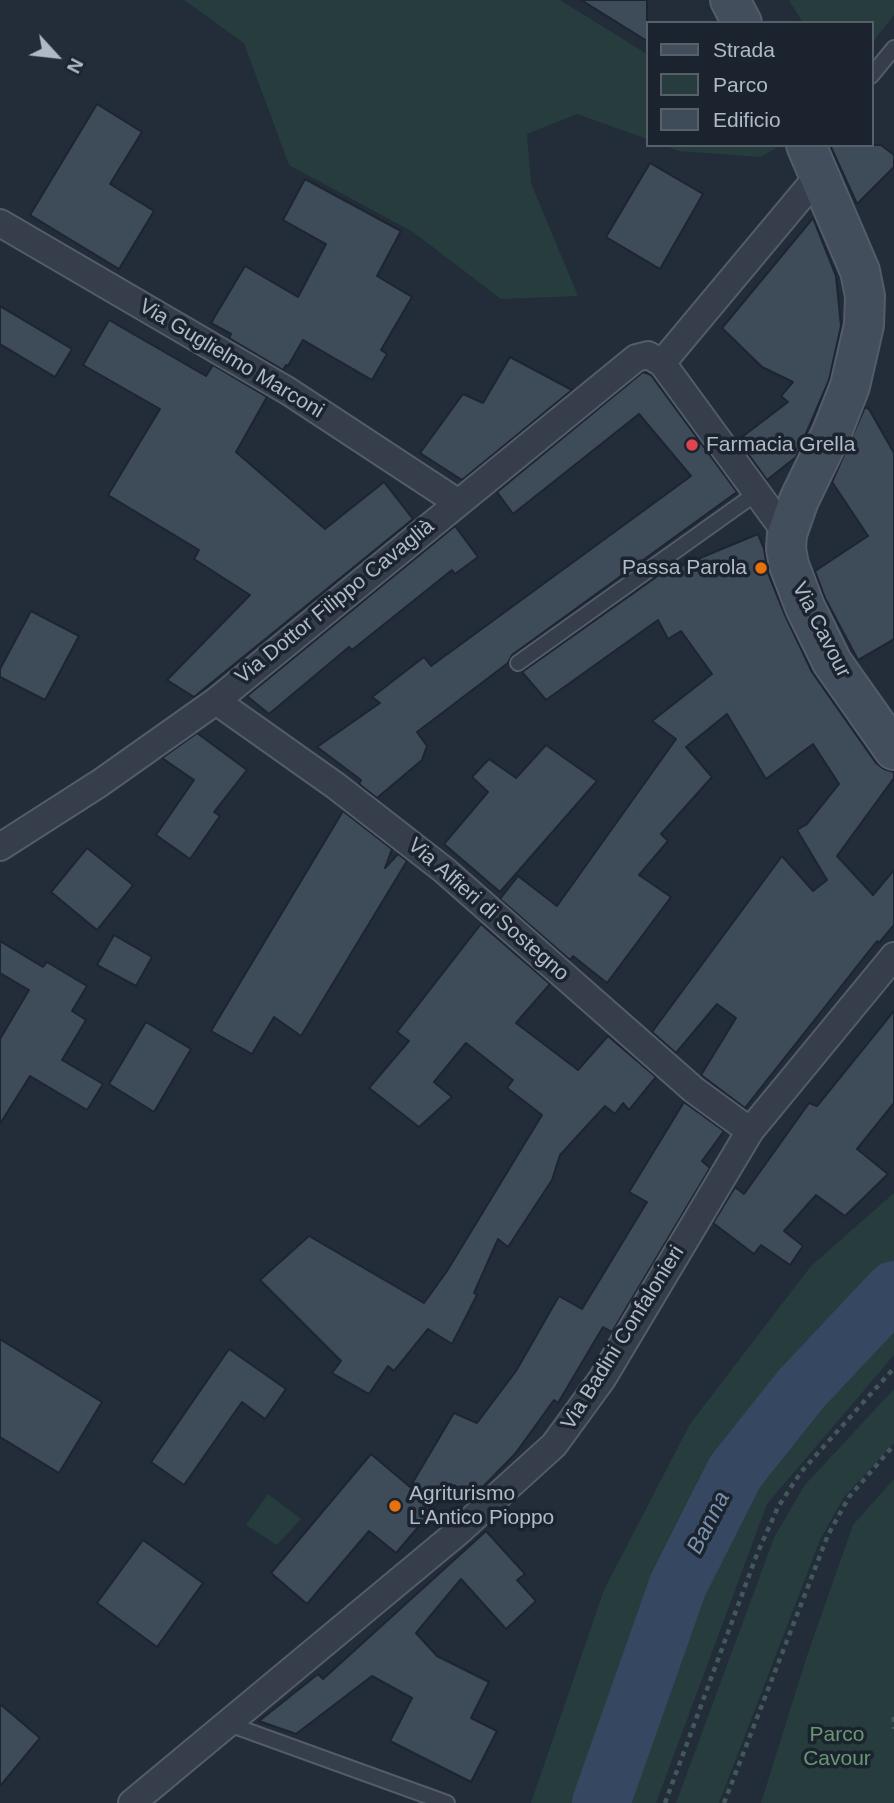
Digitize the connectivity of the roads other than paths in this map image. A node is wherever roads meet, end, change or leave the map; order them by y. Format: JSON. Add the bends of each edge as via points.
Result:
{"nodes":[{"id":1,"x":730,"y":0,"type":"edge"},
{"id":2,"x":741,"y":21,"type":"edge"},
{"id":3,"x":894,"y":48,"type":"edge"},
{"id":4,"x":873,"y":74,"type":"edge"},
{"id":5,"x":812,"y":160,"type":"edge"},
{"id":6,"x":0,"y":223,"type":"edge"},
{"id":7,"x":662,"y":363,"type":"junction"},
{"id":8,"x":758,"y":492,"type":"junction"},
{"id":9,"x":457,"y":502,"type":"junction"},
{"id":10,"x":787,"y":534,"type":"junction"},
{"id":11,"x":518,"y":663,"type":"dead end"},
{"id":12,"x":216,"y":701,"type":"junction"},
{"id":13,"x":894,"y":750,"type":"edge"},
{"id":14,"x":0,"y":846,"type":"edge"},
{"id":15,"x":894,"y":956,"type":"edge"},
{"id":16,"x":750,"y":1131,"type":"junction"},
{"id":17,"x":226,"y":1723,"type":"junction"},
{"id":18,"x":132,"y":1803,"type":"edge"},
{"id":19,"x":447,"y":1803,"type":"edge"}],
"edges":[{"from":1,"to":2,"type":"street"},
{"from":3,"to":4,"type":"lane"},
{"from":5,"to":7,"type":"street"},
{"from":5,"to":10,"type":"street","name":"Via Cavour","via":[[860,271],[864,325],[850,386]]},
{"from":6,"to":9,"type":"street","name":"Via Guglielmo Marconi","via":[[288,391]]},
{"from":7,"to":8,"type":"street"},
{"from":7,"to":9,"type":"street","name":"Via Dottor Filippo Cavaglià","via":[[648,355],[636,358]]},
{"from":8,"to":10,"type":"street"},
{"from":8,"to":11,"type":"lane"},
{"from":9,"to":12,"type":"street","name":"Via Dottor Filippo Cavaglià"},
{"from":10,"to":13,"type":"street","name":"Via Cavour","via":[[789,565],[832,662]]},
{"from":12,"to":14,"type":"street","name":"Via Dottor Filippo Cavaglià"},
{"from":12,"to":16,"type":"street","name":"Via Alfieri di Sostegno","via":[[444,870],[694,1090]]},
{"from":15,"to":16,"type":"street","name":"Via Badini Confalonieri"},
{"from":16,"to":17,"type":"street","name":"Via Badini Confalonieri","via":[[602,1379],[554,1445],[458,1532]]},
{"from":17,"to":18,"type":"street","name":"Via Badini Confalonieri"},
{"from":17,"to":19,"type":"lane"}]}
